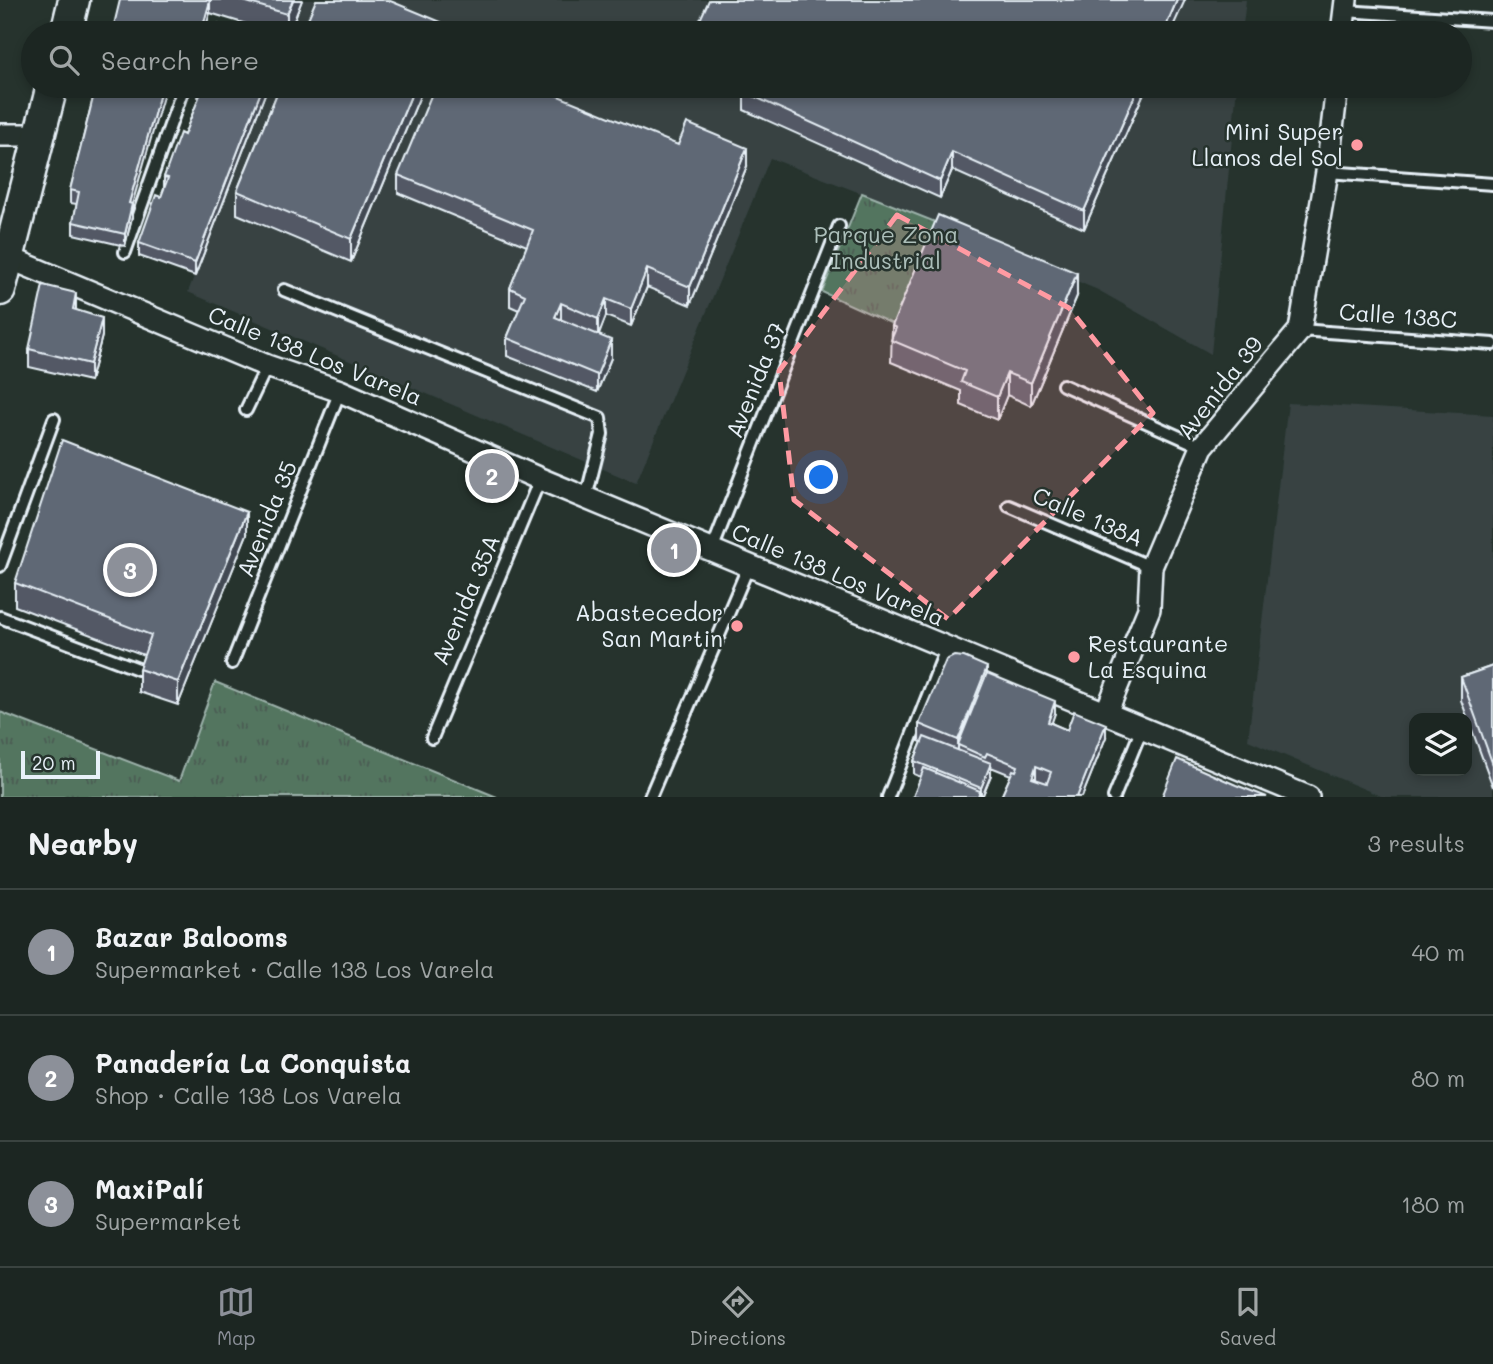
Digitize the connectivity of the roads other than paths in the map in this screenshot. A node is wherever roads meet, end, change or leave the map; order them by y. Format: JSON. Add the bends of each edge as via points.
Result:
{"nodes":[{"id":1,"x":58,"y":0,"type":"edge"},
{"id":2,"x":74,"y":0,"type":"edge"},
{"id":3,"x":1345,"y":6,"type":"edge"},
{"id":4,"x":53,"y":21,"type":"edge"},
{"id":5,"x":69,"y":21,"type":"edge"},
{"id":6,"x":1493,"y":21,"type":"edge"},
{"id":7,"x":31,"y":98,"type":"edge"},
{"id":8,"x":48,"y":98,"type":"edge"},
{"id":9,"x":180,"y":98,"type":"edge"},
{"id":10,"x":1335,"y":98,"type":"edge"},
{"id":11,"x":13,"y":135,"type":"edge"},
{"id":12,"x":1327,"y":172,"type":"junction"},
{"id":13,"x":1493,"y":184,"type":"edge"},
{"id":14,"x":839,"y":226,"type":"dead end"},
{"id":15,"x":3,"y":251,"type":"edge"},
{"id":16,"x":125,"y":252,"type":"dead end"},
{"id":17,"x":0,"y":290,"type":"edge"},
{"id":18,"x":284,"y":290,"type":"dead end"},
{"id":19,"x":1300,"y":330,"type":"junction"},
{"id":20,"x":1493,"y":344,"type":"edge"},
{"id":21,"x":267,"y":366,"type":"junction"},
{"id":22,"x":1062,"y":385,"type":"dead end"},
{"id":23,"x":340,"y":391,"type":"junction"},
{"id":24,"x":246,"y":410,"type":"dead end"},
{"id":25,"x":54,"y":419,"type":"dead end"},
{"id":26,"x":1202,"y":447,"type":"junction"},
{"id":27,"x":540,"y":479,"type":"junction"},
{"id":28,"x":586,"y":498,"type":"junction"},
{"id":29,"x":1009,"y":506,"type":"dead end"},
{"id":30,"x":712,"y":550,"type":"junction"},
{"id":31,"x":2,"y":552,"type":"edge"},
{"id":32,"x":749,"y":565,"type":"junction"},
{"id":33,"x":0,"y":566,"type":"edge"},
{"id":34,"x":1152,"y":567,"type":"junction"},
{"id":35,"x":0,"y":617,"type":"edge"},
{"id":36,"x":946,"y":649,"type":"junction"},
{"id":37,"x":232,"y":663,"type":"dead end"},
{"id":38,"x":138,"y":669,"type":"edge"},
{"id":39,"x":1106,"y":713,"type":"junction"},
{"id":40,"x":1142,"y":727,"type":"junction"},
{"id":41,"x":432,"y":738,"type":"dead end"},
{"id":42,"x":650,"y":797,"type":"edge"},
{"id":43,"x":888,"y":797,"type":"edge"},
{"id":44,"x":1114,"y":797,"type":"edge"},
{"id":45,"x":1308,"y":797,"type":"edge"}],
"edges":[{"from":1,"to":4,"type":"main road"},
{"from":2,"to":5,"type":"main road"},
{"from":3,"to":6,"type":"lane"},
{"from":7,"to":11,"type":"main road"},
{"from":8,"to":15,"type":"main road"},
{"from":9,"to":16,"type":"lane"},
{"from":10,"to":12,"type":"street"},
{"from":11,"to":15,"type":"main road"},
{"from":12,"to":13,"type":"lane"},
{"from":12,"to":19,"type":"street"},
{"from":14,"to":30,"type":"lane","name":"Avenida 37"},
{"from":15,"to":17,"type":"main road"},
{"from":15,"to":21,"type":"street","name":"Calle 138 Los Varela"},
{"from":18,"to":28,"type":"lane","via":[[600,418],[602,434]]},
{"from":19,"to":20,"type":"lane","name":"Calle 138C"},
{"from":19,"to":26,"type":"street","name":"Avenida 39"},
{"from":21,"to":23,"type":"street","name":"Calle 138 Los Varela"},
{"from":21,"to":24,"type":"lane"},
{"from":22,"to":26,"type":"lane"},
{"from":23,"to":27,"type":"street","name":"Calle 138 Los Varela"},
{"from":23,"to":37,"type":"lane","name":"Avenida 35"},
{"from":25,"to":31,"type":"lane"},
{"from":26,"to":34,"type":"street","name":"Avenida 39"},
{"from":27,"to":28,"type":"street","name":"Calle 138 Los Varela"},
{"from":27,"to":41,"type":"lane","name":"Avenida 35A"},
{"from":28,"to":30,"type":"street","name":"Calle 138 Los Varela"},
{"from":29,"to":34,"type":"lane","name":"Calle 138A"},
{"from":30,"to":32,"type":"street","name":"Calle 138 Los Varela"},
{"from":31,"to":33,"type":"lane"},
{"from":32,"to":36,"type":"street","name":"Calle 138 Los Varela"},
{"from":32,"to":42,"type":"lane"},
{"from":34,"to":39,"type":"street","name":"Avenida 39","via":[[1149,609]]},
{"from":35,"to":38,"type":"lane"},
{"from":36,"to":39,"type":"street","name":"Calle 138 Los Varela"},
{"from":36,"to":43,"type":"lane"},
{"from":39,"to":40,"type":"street","name":"Calle 138 Los Varela"},
{"from":40,"to":44,"type":"lane"},
{"from":40,"to":45,"type":"street","name":"Calle 138 Los Varela"}]}
